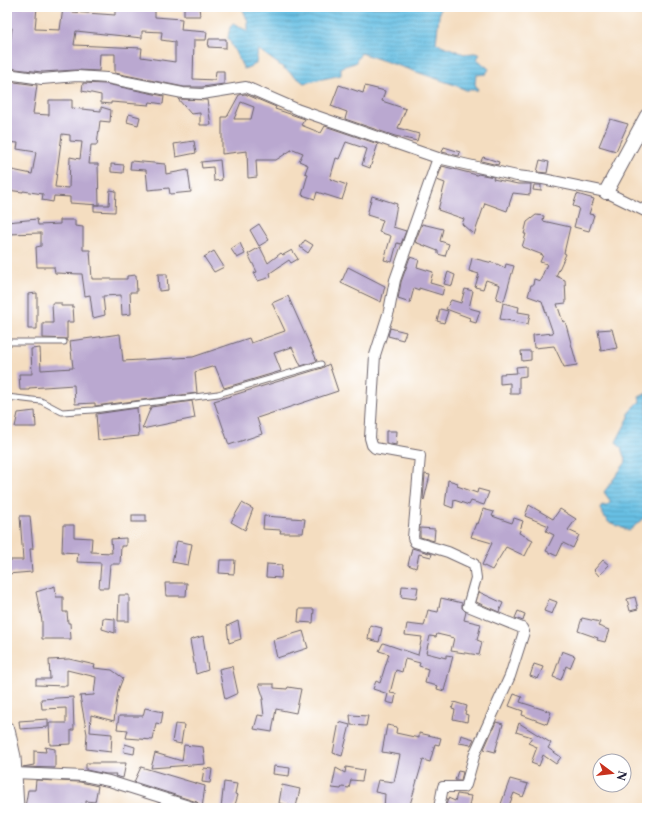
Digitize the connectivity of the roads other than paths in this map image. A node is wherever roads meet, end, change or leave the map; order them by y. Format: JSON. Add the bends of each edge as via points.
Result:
{"nodes":[{"id":1,"x":7,"y":74,"type":"edge"},
{"id":2,"x":647,"y":116,"type":"edge"},
{"id":3,"x":438,"y":158,"type":"junction"},
{"id":4,"x":606,"y":192,"type":"junction"},
{"id":5,"x":647,"y":212,"type":"edge"},
{"id":6,"x":7,"y":342,"type":"edge"},
{"id":7,"x":64,"y":342,"type":"dead end"},
{"id":8,"x":321,"y":364,"type":"dead end"},
{"id":9,"x":7,"y":397,"type":"edge"},
{"id":10,"x":7,"y":730,"type":"edge"},
{"id":11,"x":14,"y":773,"type":"junction"},
{"id":12,"x":16,"y":808,"type":"edge"},
{"id":13,"x":195,"y":808,"type":"edge"},
{"id":14,"x":439,"y":808,"type":"edge"}],
"edges":[{"from":1,"to":3,"type":"street","via":[[42,79],[76,76],[107,78],[183,93],[202,94],[246,87],[299,110]]},
{"from":2,"to":4,"type":"street"},
{"from":3,"to":4,"type":"street"},
{"from":3,"to":14,"type":"street","via":[[395,280],[389,311],[375,355],[370,438],[375,448],[420,456],[413,538],[415,542],[448,552],[474,564],[476,578],[468,606],[522,628],[524,632],[510,676],[474,754],[466,785],[443,787]]},
{"from":4,"to":5,"type":"street"},
{"from":6,"to":7,"type":"lane"},
{"from":8,"to":9,"type":"lane","via":[[218,394],[93,410],[62,412],[41,401]]},
{"from":10,"to":11,"type":"main road"},
{"from":11,"to":12,"type":"main road"},
{"from":11,"to":13,"type":"street","via":[[84,776],[109,781]]}]}
